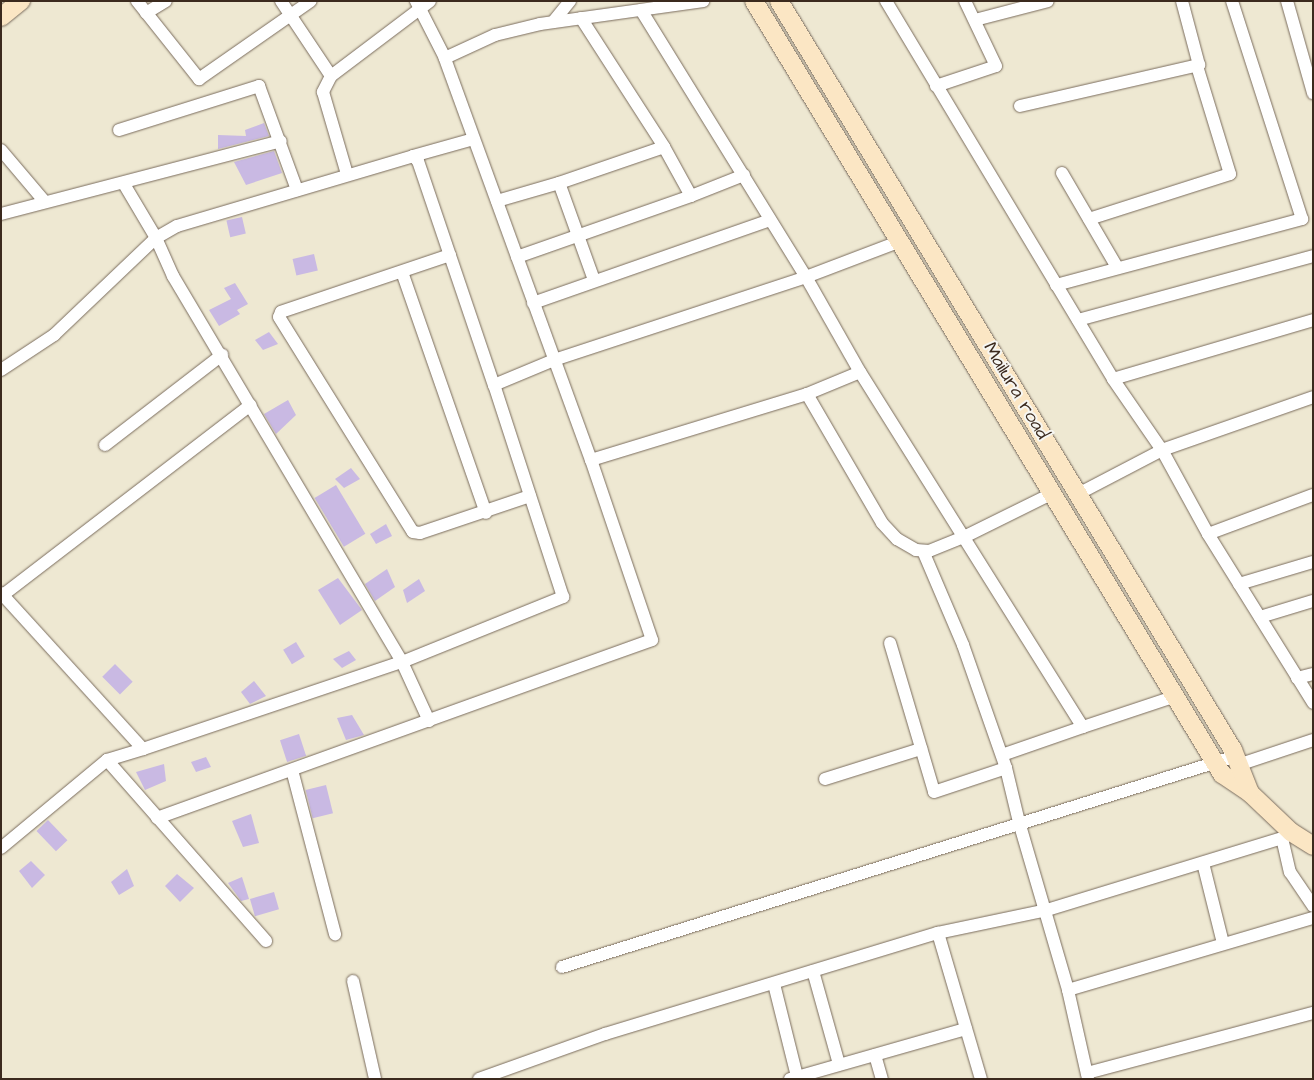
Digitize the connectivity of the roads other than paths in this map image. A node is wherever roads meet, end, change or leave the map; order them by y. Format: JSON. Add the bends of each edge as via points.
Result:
{"nodes":[{"id":1,"x":21,"y":1,"type":"edge"},
{"id":2,"x":137,"y":1,"type":"edge"},
{"id":3,"x":166,"y":1,"type":"edge"},
{"id":4,"x":281,"y":1,"type":"edge"},
{"id":5,"x":311,"y":1,"type":"edge"},
{"id":6,"x":570,"y":1,"type":"edge"},
{"id":7,"x":704,"y":1,"type":"edge"},
{"id":8,"x":754,"y":1,"type":"edge"},
{"id":9,"x":886,"y":1,"type":"edge"},
{"id":10,"x":965,"y":1,"type":"edge"},
{"id":11,"x":1048,"y":1,"type":"edge"},
{"id":12,"x":1182,"y":1,"type":"edge"},
{"id":13,"x":1232,"y":1,"type":"edge"},
{"id":14,"x":1287,"y":1,"type":"edge"},
{"id":15,"x":782,"y":2,"type":"edge"},
{"id":16,"x":422,"y":4,"type":"edge"},
{"id":17,"x":641,"y":10,"type":"junction"},
{"id":18,"x":146,"y":13,"type":"junction"},
{"id":19,"x":292,"y":14,"type":"junction"},
{"id":20,"x":1,"y":16,"type":"edge"},
{"id":21,"x":581,"y":18,"type":"junction"},
{"id":22,"x":975,"y":20,"type":"junction"},
{"id":23,"x":553,"y":22,"type":"junction"},
{"id":24,"x":445,"y":58,"type":"junction"},
{"id":25,"x":1197,"y":66,"type":"junction"},
{"id":26,"x":1309,"y":67,"type":"edge"},
{"id":27,"x":331,"y":76,"type":"junction"},
{"id":28,"x":936,"y":86,"type":"junction"},
{"id":29,"x":1313,"y":93,"type":"edge"},
{"id":30,"x":1020,"y":106,"type":"dead end"},
{"id":31,"x":119,"y":130,"type":"dead end"},
{"id":32,"x":474,"y":139,"type":"junction"},
{"id":33,"x":281,"y":141,"type":"junction"},
{"id":34,"x":664,"y":147,"type":"junction"},
{"id":35,"x":1,"y":150,"type":"edge"},
{"id":36,"x":413,"y":156,"type":"junction"},
{"id":37,"x":1062,"y":172,"type":"dead end"},
{"id":38,"x":347,"y":174,"type":"junction"},
{"id":39,"x":744,"y":175,"type":"junction"},
{"id":40,"x":559,"y":183,"type":"junction"},
{"id":41,"x":124,"y":184,"type":"junction"},
{"id":42,"x":297,"y":190,"type":"junction"},
{"id":43,"x":690,"y":196,"type":"junction"},
{"id":44,"x":497,"y":201,"type":"junction"},
{"id":45,"x":45,"y":202,"type":"junction"},
{"id":46,"x":1,"y":214,"type":"edge"},
{"id":47,"x":1089,"y":219,"type":"junction"},
{"id":48,"x":770,"y":220,"type":"junction"},
{"id":49,"x":577,"y":235,"type":"junction"},
{"id":50,"x":156,"y":238,"type":"junction"},
{"id":51,"x":901,"y":242,"type":"junction"},
{"id":52,"x":450,"y":255,"type":"junction"},
{"id":53,"x":1313,"y":256,"type":"edge"},
{"id":54,"x":517,"y":257,"type":"junction"},
{"id":55,"x":1117,"y":267,"type":"junction"},
{"id":56,"x":402,"y":272,"type":"junction"},
{"id":57,"x":806,"y":277,"type":"junction"},
{"id":58,"x":594,"y":280,"type":"junction"},
{"id":59,"x":1056,"y":285,"type":"junction"},
{"id":60,"x":533,"y":303,"type":"junction"},
{"id":61,"x":1078,"y":320,"type":"junction"},
{"id":62,"x":1313,"y":320,"type":"edge"},
{"id":63,"x":222,"y":355,"type":"junction"},
{"id":64,"x":554,"y":360,"type":"junction"},
{"id":65,"x":1,"y":370,"type":"edge"},
{"id":66,"x":860,"y":372,"type":"junction"},
{"id":67,"x":1113,"y":379,"type":"junction"},
{"id":68,"x":494,"y":385,"type":"junction"},
{"id":69,"x":806,"y":394,"type":"junction"},
{"id":70,"x":1313,"y":397,"type":"edge"},
{"id":71,"x":251,"y":405,"type":"junction"},
{"id":72,"x":105,"y":445,"type":"dead end"},
{"id":73,"x":1162,"y":450,"type":"junction"},
{"id":74,"x":591,"y":460,"type":"junction"},
{"id":75,"x":1053,"y":493,"type":"junction"},
{"id":76,"x":1078,"y":494,"type":"junction"},
{"id":77,"x":1313,"y":495,"type":"edge"},
{"id":78,"x":530,"y":496,"type":"junction"},
{"id":79,"x":486,"y":512,"type":"junction"},
{"id":80,"x":1208,"y":534,"type":"junction"},
{"id":81,"x":964,"y":537,"type":"junction"},
{"id":82,"x":923,"y":551,"type":"junction"},
{"id":83,"x":1313,"y":562,"type":"edge"},
{"id":84,"x":1239,"y":584,"type":"junction"},
{"id":85,"x":2,"y":594,"type":"edge"},
{"id":86,"x":1313,"y":601,"type":"edge"},
{"id":87,"x":1260,"y":617,"type":"junction"},
{"id":88,"x":890,"y":643,"type":"dead end"},
{"id":89,"x":402,"y":662,"type":"junction"},
{"id":90,"x":1313,"y":674,"type":"edge"},
{"id":91,"x":1297,"y":678,"type":"junction"},
{"id":92,"x":1176,"y":696,"type":"junction"},
{"id":93,"x":1313,"y":703,"type":"edge"},
{"id":94,"x":429,"y":720,"type":"junction"},
{"id":95,"x":1083,"y":727,"type":"junction"},
{"id":96,"x":1313,"y":740,"type":"edge"},
{"id":97,"x":143,"y":749,"type":"junction"},
{"id":98,"x":921,"y":749,"type":"junction"},
{"id":99,"x":1002,"y":755,"type":"junction"},
{"id":100,"x":107,"y":760,"type":"junction"},
{"id":101,"x":1238,"y":760,"type":"junction"},
{"id":102,"x":1216,"y":764,"type":"junction"},
{"id":103,"x":1006,"y":768,"type":"junction"},
{"id":104,"x":292,"y":770,"type":"junction"},
{"id":105,"x":826,"y":778,"type":"dead end"},
{"id":106,"x":1250,"y":793,"type":"junction"},
{"id":107,"x":157,"y":818,"type":"junction"},
{"id":108,"x":1018,"y":822,"type":"junction"},
{"id":109,"x":1286,"y":835,"type":"junction"},
{"id":110,"x":1313,"y":846,"type":"edge"},
{"id":111,"x":1,"y":848,"type":"edge"},
{"id":112,"x":1202,"y":863,"type":"junction"},
{"id":113,"x":1313,"y":906,"type":"edge"},
{"id":114,"x":1047,"y":910,"type":"junction"},
{"id":115,"x":1313,"y":918,"type":"edge"},
{"id":116,"x":938,"y":933,"type":"junction"},
{"id":117,"x":335,"y":934,"type":"dead end"},
{"id":118,"x":266,"y":941,"type":"dead end"},
{"id":119,"x":1223,"y":943,"type":"junction"},
{"id":120,"x":562,"y":967,"type":"dead end"},
{"id":121,"x":813,"y":971,"type":"junction"},
{"id":122,"x":353,"y":981,"type":"dead end"},
{"id":123,"x":774,"y":984,"type":"junction"},
{"id":124,"x":1068,"y":990,"type":"junction"},
{"id":125,"x":1313,"y":1013,"type":"edge"},
{"id":126,"x":966,"y":1029,"type":"junction"},
{"id":127,"x":875,"y":1055,"type":"junction"},
{"id":128,"x":838,"y":1064,"type":"junction"},
{"id":129,"x":1087,"y":1076,"type":"edge"},
{"id":130,"x":793,"y":1078,"type":"edge"},
{"id":131,"x":375,"y":1079,"type":"edge"},
{"id":132,"x":479,"y":1079,"type":"edge"},
{"id":133,"x":882,"y":1079,"type":"edge"},
{"id":134,"x":981,"y":1079,"type":"edge"}],
"edges":[{"from":1,"to":20,"type":"street"},
{"from":2,"to":18,"type":"street"},
{"from":3,"to":18,"type":"street"},
{"from":4,"to":19,"type":"street"},
{"from":5,"to":19,"type":"street"},
{"from":6,"to":23,"type":"street"},
{"from":7,"to":17,"type":"street"},
{"from":8,"to":51,"type":"street","name":"Mailura road"},
{"from":9,"to":28,"type":"street"},
{"from":10,"to":22,"type":"street"},
{"from":11,"to":22,"type":"street"},
{"from":12,"to":25,"type":"street","via":[[1200,62]]},
{"from":13,"to":55,"type":"street","via":[[1302,220]]},
{"from":14,"to":26,"type":"street"},
{"from":15,"to":76,"type":"street","name":"Mailura road"},
{"from":16,"to":24,"type":"street"},
{"from":16,"to":27,"type":"street"},
{"from":17,"to":21,"type":"street"},
{"from":17,"to":39,"type":"street"},
{"from":18,"to":19,"type":"street","via":[[199,79]]},
{"from":19,"to":27,"type":"street"},
{"from":21,"to":23,"type":"street"},
{"from":21,"to":34,"type":"street"},
{"from":22,"to":28,"type":"street","via":[[996,66]]},
{"from":23,"to":24,"type":"street","via":[[495,35]]},
{"from":24,"to":32,"type":"street"},
{"from":25,"to":30,"type":"street"},
{"from":25,"to":47,"type":"street","via":[[1230,174]]},
{"from":26,"to":29,"type":"street"},
{"from":27,"to":38,"type":"street","via":[[323,92]]},
{"from":28,"to":59,"type":"street"},
{"from":31,"to":33,"type":"street","via":[[259,86]]},
{"from":32,"to":36,"type":"street"},
{"from":32,"to":44,"type":"street"},
{"from":33,"to":41,"type":"street"},
{"from":33,"to":42,"type":"street"},
{"from":34,"to":40,"type":"street"},
{"from":34,"to":43,"type":"street"},
{"from":35,"to":45,"type":"street"},
{"from":36,"to":38,"type":"street"},
{"from":36,"to":52,"type":"street"},
{"from":37,"to":47,"type":"street"},
{"from":38,"to":42,"type":"street"},
{"from":39,"to":43,"type":"street"},
{"from":39,"to":48,"type":"street"},
{"from":40,"to":44,"type":"street"},
{"from":40,"to":49,"type":"street"},
{"from":41,"to":45,"type":"street"},
{"from":41,"to":50,"type":"street"},
{"from":42,"to":50,"type":"street","via":[[196,218]]},
{"from":43,"to":49,"type":"street"},
{"from":44,"to":54,"type":"street"},
{"from":45,"to":46,"type":"street"},
{"from":47,"to":55,"type":"street"},
{"from":48,"to":57,"type":"street"},
{"from":48,"to":58,"type":"street"},
{"from":49,"to":54,"type":"street"},
{"from":49,"to":58,"type":"street"},
{"from":50,"to":63,"type":"street","via":[[173,276]]},
{"from":50,"to":65,"type":"street","via":[[54,334]]},
{"from":51,"to":57,"type":"street"},
{"from":51,"to":75,"type":"street","name":"Mailura road"},
{"from":52,"to":56,"type":"street"},
{"from":52,"to":68,"type":"street"},
{"from":53,"to":61,"type":"street"},
{"from":54,"to":60,"type":"street"},
{"from":55,"to":59,"type":"street"},
{"from":56,"to":79,"type":"street"},
{"from":56,"to":79,"type":"street","via":[[281,312],[278,318],[413,532],[420,533]]},
{"from":57,"to":64,"type":"street"},
{"from":57,"to":66,"type":"street"},
{"from":58,"to":60,"type":"street"},
{"from":59,"to":61,"type":"street"},
{"from":60,"to":64,"type":"street"},
{"from":61,"to":67,"type":"street"},
{"from":62,"to":67,"type":"street"},
{"from":63,"to":71,"type":"street"},
{"from":63,"to":72,"type":"street"},
{"from":64,"to":68,"type":"street"},
{"from":64,"to":74,"type":"street"},
{"from":66,"to":69,"type":"street"},
{"from":66,"to":81,"type":"street"},
{"from":67,"to":73,"type":"street"},
{"from":68,"to":78,"type":"street"},
{"from":69,"to":74,"type":"street"},
{"from":69,"to":82,"type":"street","via":[[882,523],[897,539]]},
{"from":70,"to":73,"type":"street"},
{"from":71,"to":85,"type":"street"},
{"from":71,"to":89,"type":"street"},
{"from":73,"to":76,"type":"street"},
{"from":73,"to":80,"type":"street"},
{"from":74,"to":94,"type":"street","via":[[652,640]]},
{"from":75,"to":81,"type":"street"},
{"from":75,"to":92,"type":"street","name":"Mailura road"},
{"from":76,"to":101,"type":"street","name":"Mailura road"},
{"from":77,"to":80,"type":"street"},
{"from":78,"to":79,"type":"street"},
{"from":78,"to":89,"type":"street","via":[[563,598]]},
{"from":80,"to":84,"type":"street"},
{"from":81,"to":82,"type":"street"},
{"from":81,"to":95,"type":"street"},
{"from":82,"to":99,"type":"street","via":[[963,645]]},
{"from":83,"to":84,"type":"street"},
{"from":84,"to":87,"type":"street"},
{"from":85,"to":97,"type":"street"},
{"from":86,"to":87,"type":"street"},
{"from":87,"to":91,"type":"street"},
{"from":88,"to":98,"type":"street"},
{"from":89,"to":94,"type":"street"},
{"from":89,"to":97,"type":"street"},
{"from":90,"to":91,"type":"street"},
{"from":91,"to":93,"type":"street"},
{"from":92,"to":95,"type":"street"},
{"from":92,"to":102,"type":"street","name":"Mailura road"},
{"from":94,"to":104,"type":"street"},
{"from":95,"to":99,"type":"street"},
{"from":96,"to":101,"type":"street"},
{"from":97,"to":100,"type":"street"},
{"from":98,"to":103,"type":"street","via":[[934,792]]},
{"from":98,"to":105,"type":"street"},
{"from":99,"to":103,"type":"street"},
{"from":100,"to":107,"type":"street"},
{"from":100,"to":111,"type":"street"},
{"from":101,"to":102,"type":"street"},
{"from":101,"to":106,"type":"street","name":"Mailura road"},
{"from":102,"to":106,"type":"street","name":"Mailura road","via":[[1222,774]]},
{"from":102,"to":108,"type":"street"},
{"from":103,"to":108,"type":"street"},
{"from":104,"to":107,"type":"street"},
{"from":104,"to":117,"type":"street"},
{"from":106,"to":109,"type":"street","name":"Mailura road"},
{"from":107,"to":118,"type":"street"},
{"from":108,"to":114,"type":"street"},
{"from":108,"to":120,"type":"street"},
{"from":109,"to":110,"type":"street","name":"Mailura road"},
{"from":109,"to":112,"type":"street"},
{"from":109,"to":113,"type":"street","via":[[1290,872]]},
{"from":112,"to":114,"type":"street"},
{"from":112,"to":119,"type":"street"},
{"from":114,"to":116,"type":"street"},
{"from":114,"to":124,"type":"street"},
{"from":115,"to":119,"type":"street"},
{"from":116,"to":121,"type":"street"},
{"from":116,"to":126,"type":"street"},
{"from":119,"to":124,"type":"street"},
{"from":121,"to":123,"type":"street"},
{"from":121,"to":128,"type":"street"},
{"from":122,"to":131,"type":"street"},
{"from":123,"to":130,"type":"street"},
{"from":123,"to":132,"type":"street","via":[[605,1034]]},
{"from":124,"to":129,"type":"street"},
{"from":125,"to":129,"type":"street"},
{"from":126,"to":127,"type":"street"},
{"from":126,"to":134,"type":"street"},
{"from":127,"to":128,"type":"street"},
{"from":127,"to":133,"type":"street"},
{"from":128,"to":130,"type":"street"}]}
